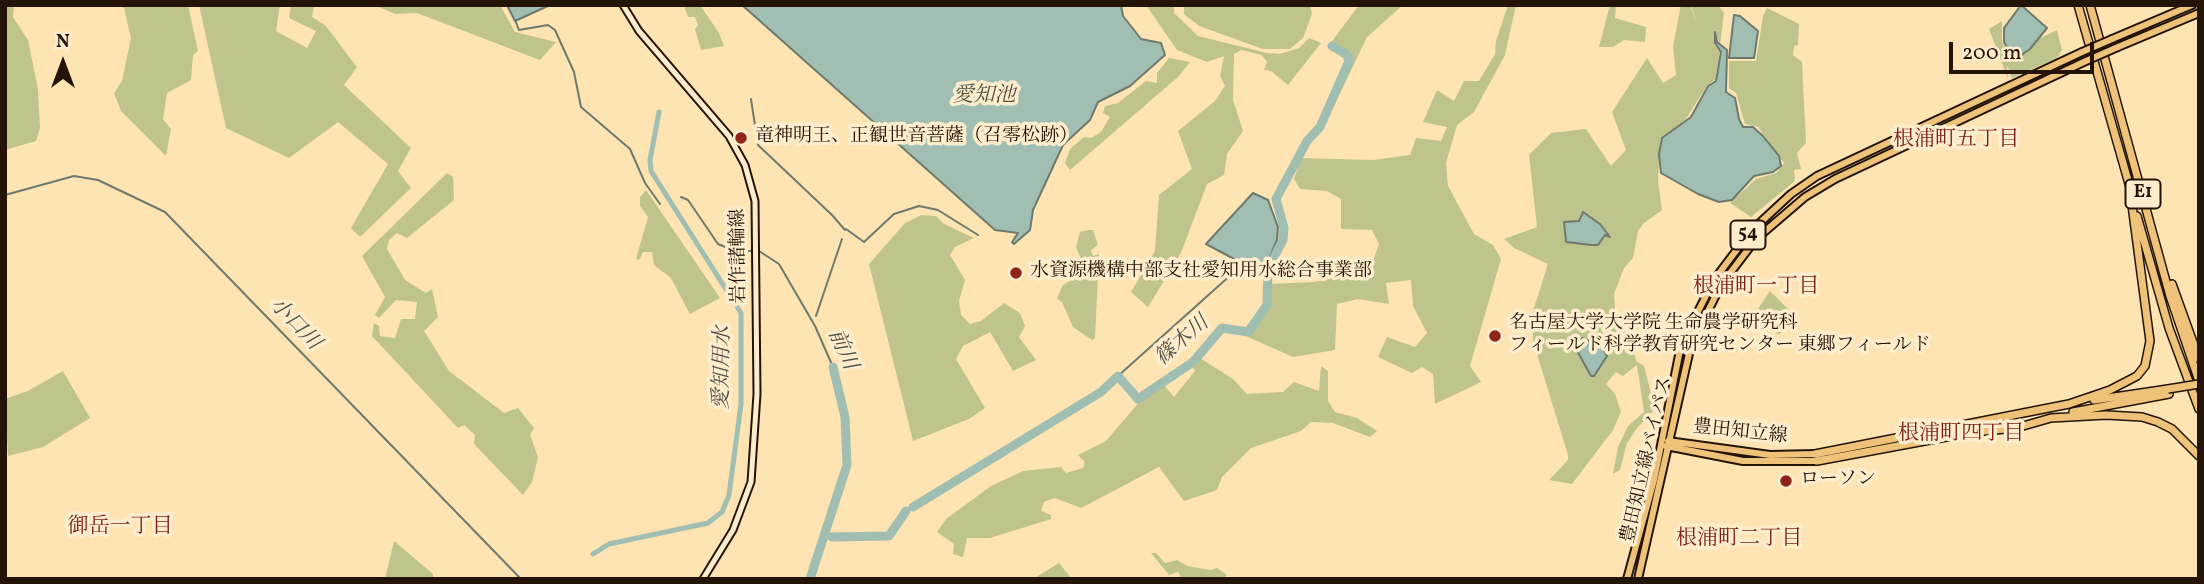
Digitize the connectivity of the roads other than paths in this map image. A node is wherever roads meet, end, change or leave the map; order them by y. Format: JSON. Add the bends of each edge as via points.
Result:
{"nodes":[{"id":1,"x":623,"y":5,"type":"edge"},
{"id":2,"x":2078,"y":5,"type":"edge"},
{"id":3,"x":2090,"y":5,"type":"edge"},
{"id":4,"x":2191,"y":6,"type":"edge"},
{"id":5,"x":2196,"y":14,"type":"edge"},
{"id":6,"x":2130,"y":190,"type":"junction"},
{"id":7,"x":2142,"y":190,"type":"junction"},
{"id":8,"x":2199,"y":359,"type":"edge"},
{"id":9,"x":2199,"y":384,"type":"edge"},
{"id":10,"x":2168,"y":392,"type":"junction"},
{"id":11,"x":2069,"y":404,"type":"junction"},
{"id":12,"x":2199,"y":409,"type":"edge"},
{"id":13,"x":2051,"y":418,"type":"junction"},
{"id":14,"x":1665,"y":443,"type":"junction"},
{"id":15,"x":2199,"y":456,"type":"edge"},
{"id":16,"x":1816,"y":457,"type":"junction"},
{"id":17,"x":703,"y":579,"type":"edge"},
{"id":18,"x":1627,"y":579,"type":"edge"},
{"id":19,"x":1638,"y":579,"type":"edge"}],
"edges":[{"from":1,"to":17,"type":"main road","name":"岩作諸輪線","via":[[639,31],[735,145],[753,191],[757,394],[751,482],[733,530]]},
{"from":2,"to":6,"type":"highway","number":"E1"},
{"from":3,"to":7,"type":"highway","number":"E1"},
{"from":4,"to":14,"type":"main road","name":"豊田知立線バイパス","number":"54","bridge":true,"via":[[1827,171],[1791,194],[1730,256],[1698,309],[1681,345]]},
{"from":5,"to":14,"type":"main road","name":"豊田知立線バイパス","number":"54","bridge":true,"via":[[1835,179],[1776,219],[1737,262],[1706,313],[1691,345]]},
{"from":6,"to":11,"type":"highway","via":[[2150,353],[2145,366],[2127,383]]},
{"from":6,"to":12,"type":"highway","number":"E1","via":[[2169,328]]},
{"from":7,"to":8,"type":"highway"},
{"from":7,"to":9,"type":"highway","number":"E1"},
{"from":9,"to":10,"type":"highway","bridge":true},
{"from":10,"to":11,"type":"highway"},
{"from":10,"to":13,"type":"highway"},
{"from":11,"to":16,"type":"highway"},
{"from":13,"to":15,"type":"highway","via":[[2142,417],[2172,429]]},
{"from":13,"to":16,"type":"highway","via":[[2016,428]]},
{"from":14,"to":16,"type":"main road","name":"豊田知立線","via":[[1743,461]]},
{"from":14,"to":18,"type":"main road","name":"豊田知立線バイパス","number":"54"},
{"from":14,"to":19,"type":"main road","name":"豊田知立線バイパス","number":"54"}]}
